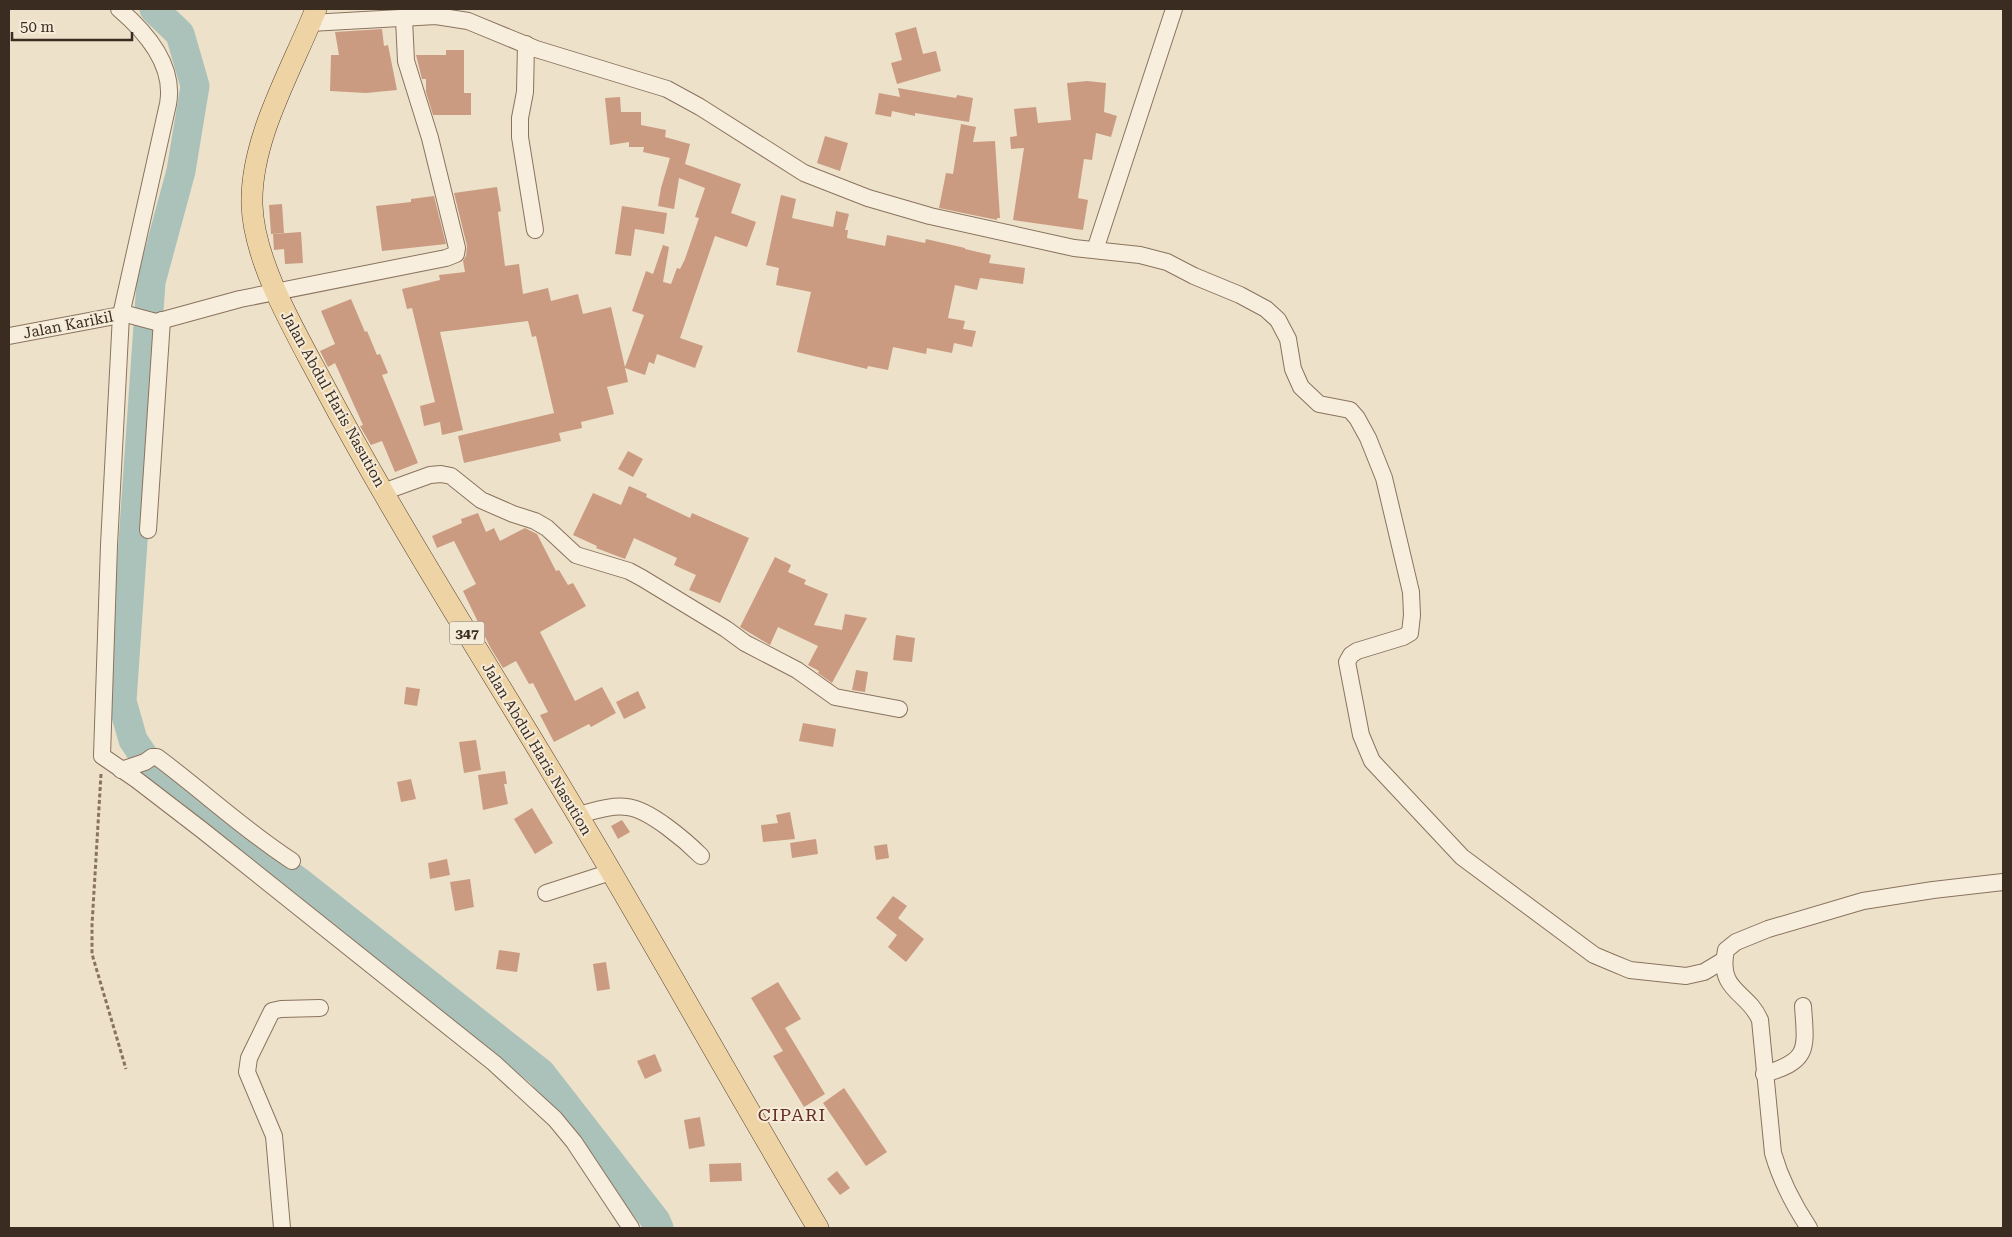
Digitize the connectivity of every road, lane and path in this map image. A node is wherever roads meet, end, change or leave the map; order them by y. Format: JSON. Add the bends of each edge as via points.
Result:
{"nodes":[{"id":1,"x":119,"y":9,"type":"edge"},
{"id":2,"x":1174,"y":9,"type":"edge"},
{"id":3,"x":313,"y":16,"type":"edge"},
{"id":4,"x":404,"y":19,"type":"junction"},
{"id":5,"x":526,"y":44,"type":"junction"},
{"id":6,"x":535,"y":230,"type":"dead end"},
{"id":7,"x":1095,"y":250,"type":"junction"},
{"id":8,"x":276,"y":291,"type":"junction"},
{"id":9,"x":124,"y":315,"type":"junction"},
{"id":10,"x":159,"y":321,"type":"junction"},
{"id":11,"x":9,"y":336,"type":"edge"},
{"id":12,"x":383,"y":492,"type":"junction"},
{"id":13,"x":148,"y":530,"type":"dead end"},
{"id":14,"x":898,"y":708,"type":"dead end"},
{"id":15,"x":102,"y":756,"type":"junction"},
{"id":16,"x":121,"y":770,"type":"junction"},
{"id":17,"x":578,"y":815,"type":"junction"},
{"id":18,"x":701,"y":856,"type":"dead end"},
{"id":19,"x":292,"y":862,"type":"dead end"},
{"id":20,"x":611,"y":872,"type":"junction"},
{"id":21,"x":2003,"y":882,"type":"edge"},
{"id":22,"x":546,"y":893,"type":"dead end"},
{"id":23,"x":1724,"y":960,"type":"junction"},
{"id":24,"x":1803,"y":1006,"type":"dead end"},
{"id":25,"x":320,"y":1008,"type":"dead end"},
{"id":26,"x":126,"y":1069,"type":"dead end"},
{"id":27,"x":1764,"y":1074,"type":"junction"},
{"id":28,"x":282,"y":1228,"type":"edge"},
{"id":29,"x":632,"y":1228,"type":"edge"},
{"id":30,"x":818,"y":1228,"type":"edge"},
{"id":31,"x":1809,"y":1228,"type":"edge"}],
"edges":[{"from":1,"to":9,"type":"street","via":[[146,35],[165,70],[170,88]]},
{"from":2,"to":7,"type":"street"},
{"from":3,"to":4,"type":"street"},
{"from":3,"to":8,"type":"main road","name":"Jalan Abdul Haris Nasution","number":"347","via":[[271,116],[254,168],[252,206],[257,244]]},
{"from":4,"to":5,"type":"street","via":[[452,17]]},
{"from":4,"to":8,"type":"street","via":[[406,61],[430,138],[456,254]]},
{"from":5,"to":6,"type":"street","via":[[520,137]]},
{"from":5,"to":7,"type":"street","via":[[667,89],[804,173],[868,198],[930,216]]},
{"from":7,"to":23,"type":"street","via":[[1167,262],[1266,309],[1278,320],[1288,340],[1293,369],[1301,388],[1319,404],[1350,410],[1368,438],[1384,478],[1411,592],[1412,615],[1411,629],[1406,635],[1357,651],[1347,662],[1361,735],[1372,761],[1462,857],[1594,955],[1630,970],[1686,976],[1704,972]]},
{"from":8,"to":10,"type":"street"},
{"from":8,"to":12,"type":"main road","name":"Jalan Abdul Haris Nasution","number":"347","via":[[350,436]]},
{"from":9,"to":10,"type":"street"},
{"from":9,"to":11,"type":"street","name":"Jalan Karikil"},
{"from":9,"to":15,"type":"street","via":[[109,545]]},
{"from":10,"to":13,"type":"street"},
{"from":12,"to":14,"type":"street","via":[[430,475],[451,476],[481,500],[536,521],[576,555],[642,578],[745,643],[798,670],[835,697]]},
{"from":12,"to":17,"type":"main road","name":"Jalan Abdul Haris Nasution","number":"347"},
{"from":15,"to":16,"type":"street"},
{"from":15,"to":26,"type":"path","via":[[92,954]]},
{"from":16,"to":19,"type":"street","via":[[157,757]]},
{"from":16,"to":29,"type":"street","via":[[202,830],[494,1063],[540,1104],[574,1142]]},
{"from":17,"to":18,"type":"street","via":[[614,806],[630,807],[682,837]]},
{"from":17,"to":20,"type":"main road","name":"Jalan Abdul Haris Nasution","number":"347"},
{"from":20,"to":22,"type":"street"},
{"from":20,"to":30,"type":"main road","name":"Jalan Abdul Haris Nasution","number":"347"},
{"from":21,"to":23,"type":"street","via":[[1864,901],[1745,938],[1726,950]]},
{"from":23,"to":27,"type":"street","via":[[1727,979],[1760,1020]]},
{"from":24,"to":27,"type":"street","via":[[1805,1042],[1802,1054],[1786,1068]]},
{"from":25,"to":28,"type":"street","via":[[272,1011],[248,1066],[248,1078],[274,1136]]},
{"from":27,"to":31,"type":"street","via":[[1773,1154],[1785,1190]]}]}
